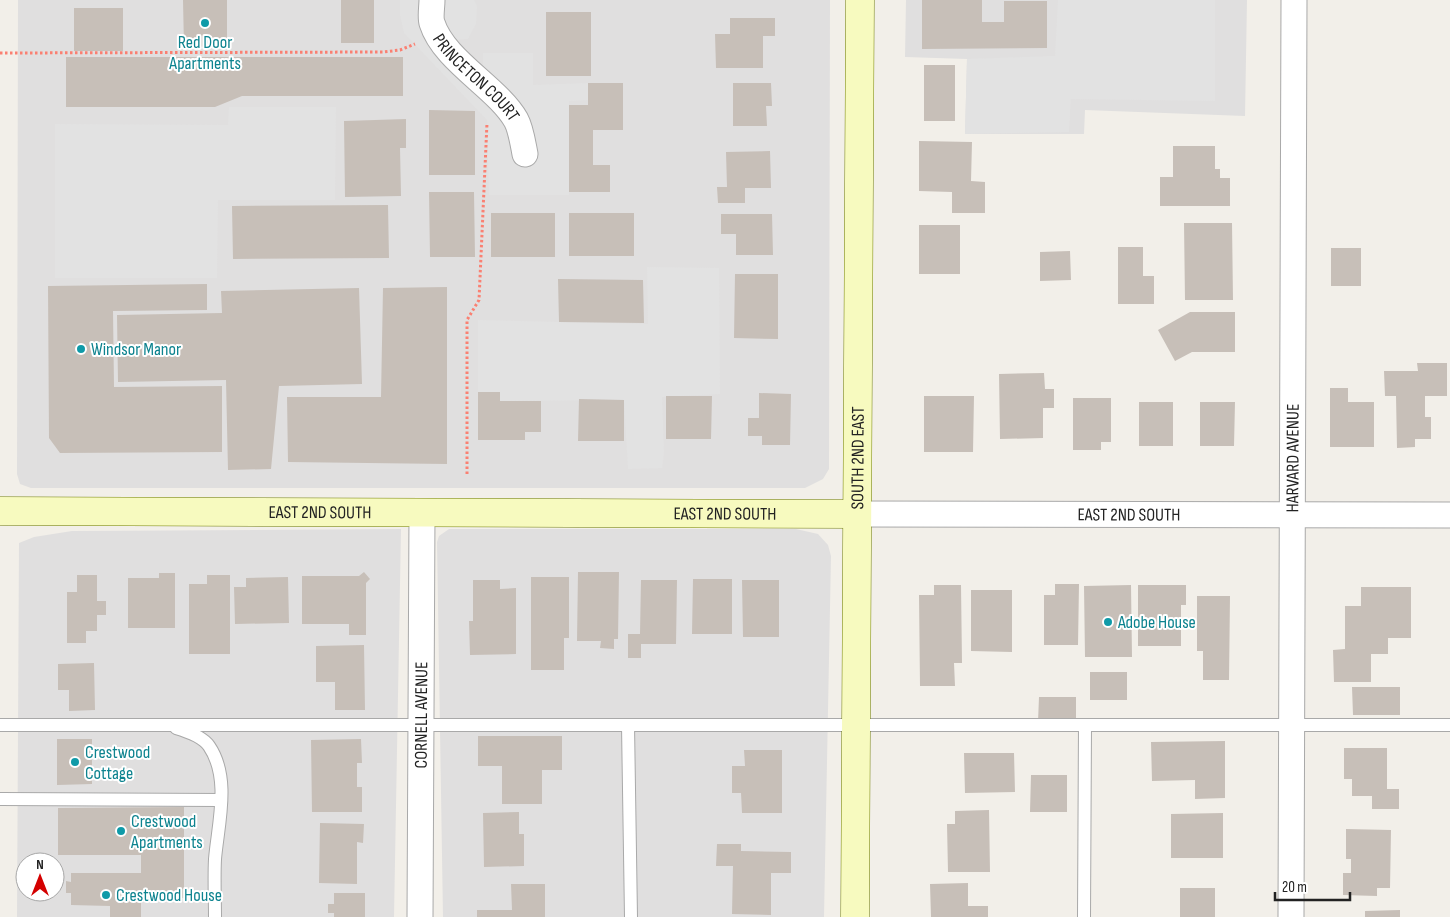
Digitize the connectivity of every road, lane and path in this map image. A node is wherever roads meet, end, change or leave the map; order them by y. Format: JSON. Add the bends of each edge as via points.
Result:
{"nodes":[{"id":1,"x":432,"y":0,"type":"edge"},
{"id":2,"x":860,"y":0,"type":"edge"},
{"id":3,"x":1294,"y":0,"type":"edge"},
{"id":4,"x":439,"y":35,"type":"junction"},
{"id":5,"x":414,"y":44,"type":"junction"},
{"id":6,"x":420,"y":51,"type":"dead end"},
{"id":7,"x":0,"y":53,"type":"edge"},
{"id":8,"x":487,"y":120,"type":"dead end"},
{"id":9,"x":525,"y":154,"type":"dead end"},
{"id":10,"x":467,"y":474,"type":"dead end"},
{"id":11,"x":0,"y":511,"type":"edge"},
{"id":12,"x":422,"y":513,"type":"junction"},
{"id":13,"x":857,"y":514,"type":"junction"},
{"id":14,"x":1450,"y":515,"type":"edge"},
{"id":15,"x":1292,"y":516,"type":"junction"},
{"id":16,"x":856,"y":725,"type":"junction"},
{"id":17,"x":1085,"y":725,"type":"junction"},
{"id":18,"x":1292,"y":725,"type":"junction"},
{"id":19,"x":1450,"y":725,"type":"edge"},
{"id":20,"x":0,"y":726,"type":"edge"},
{"id":21,"x":167,"y":726,"type":"junction"},
{"id":22,"x":421,"y":726,"type":"junction"},
{"id":23,"x":628,"y":726,"type":"junction"},
{"id":24,"x":0,"y":799,"type":"edge"},
{"id":25,"x":221,"y":800,"type":"junction"},
{"id":26,"x":215,"y":917,"type":"edge"},
{"id":27,"x":420,"y":917,"type":"edge"},
{"id":28,"x":631,"y":917,"type":"edge"},
{"id":29,"x":855,"y":917,"type":"edge"},
{"id":30,"x":1084,"y":917,"type":"edge"},
{"id":31,"x":1291,"y":917,"type":"edge"}],
"edges":[{"from":1,"to":4,"type":"street","name":"PRINCETON COURT","via":[[432,23]]},
{"from":2,"to":13,"type":"main road","name":"SOUTH 2ND EAST"},
{"from":3,"to":15,"type":"street","name":"HARVARD AVENUE"},
{"from":4,"to":5,"type":"path"},
{"from":4,"to":9,"type":"street","name":"PRINCETON COURT","via":[[451,54],[516,121]]},
{"from":5,"to":6,"type":"path"},
{"from":5,"to":7,"type":"path","via":[[383,52]]},
{"from":8,"to":10,"type":"path","via":[[479,300],[467,320]]},
{"from":11,"to":12,"type":"main road","name":"EAST 2ND SOUTH"},
{"from":12,"to":13,"type":"main road","name":"EAST 2ND SOUTH"},
{"from":12,"to":22,"type":"street","name":"CORNELL AVENUE"},
{"from":13,"to":15,"type":"street","name":"EAST 2ND SOUTH"},
{"from":13,"to":16,"type":"main road","name":"SOUTH 2ND EAST"},
{"from":14,"to":15,"type":"street","name":"EAST 2ND SOUTH"},
{"from":15,"to":18,"type":"street","name":"HARVARD AVENUE"},
{"from":16,"to":17,"type":"lane"},
{"from":16,"to":23,"type":"lane"},
{"from":16,"to":29,"type":"main road","name":"SOUTH 2ND EAST"},
{"from":17,"to":18,"type":"lane"},
{"from":17,"to":30,"type":"lane"},
{"from":18,"to":19,"type":"lane"},
{"from":18,"to":31,"type":"street","name":"HARVARD AVENUE"},
{"from":20,"to":21,"type":"lane"},
{"from":21,"to":22,"type":"lane"},
{"from":21,"to":25,"type":"lane","via":[[186,731],[208,744],[217,760]]},
{"from":22,"to":23,"type":"lane"},
{"from":22,"to":27,"type":"street","name":"CORNELL AVENUE"},
{"from":23,"to":28,"type":"lane"},
{"from":24,"to":25,"type":"lane"},
{"from":25,"to":26,"type":"lane","via":[[215,861]]}]}
